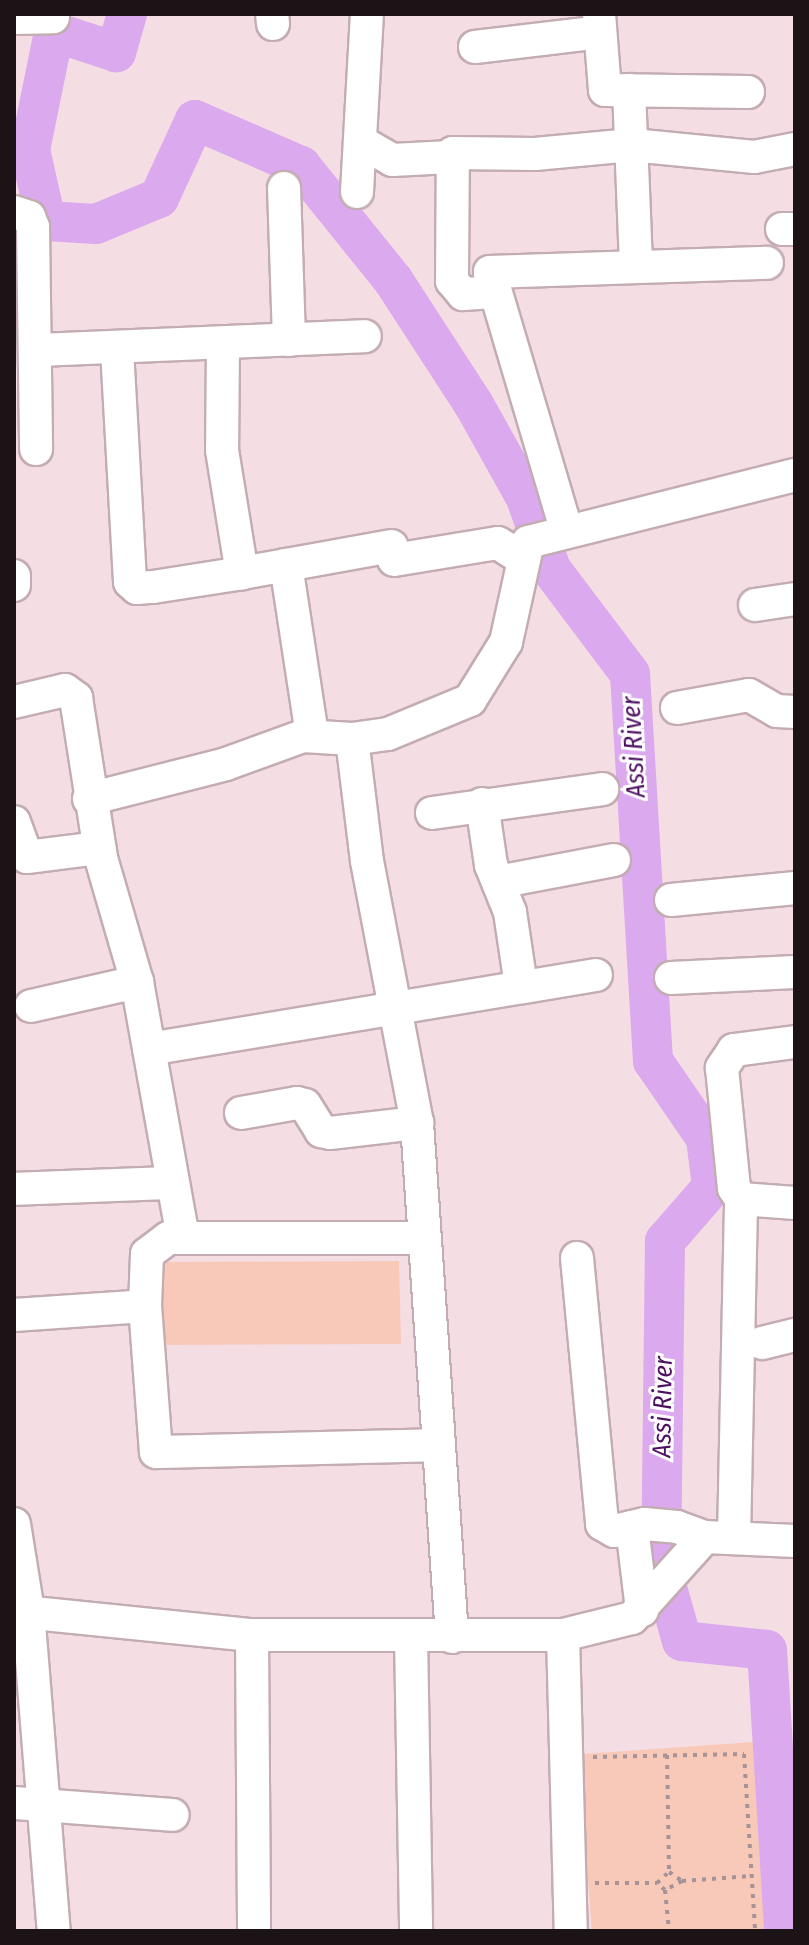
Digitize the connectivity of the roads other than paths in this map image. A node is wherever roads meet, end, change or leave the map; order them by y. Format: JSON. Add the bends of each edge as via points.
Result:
{"nodes":[{"id":1,"x":367,"y":14,"type":"edge"},
{"id":2,"x":53,"y":17,"type":"dead end"},
{"id":3,"x":14,"y":18,"type":"edge"},
{"id":4,"x":600,"y":23,"type":"edge"},
{"id":5,"x":475,"y":47,"type":"dead end"},
{"id":6,"x":629,"y":90,"type":"junction"},
{"id":7,"x":748,"y":92,"type":"dead end"},
{"id":8,"x":363,"y":143,"type":"junction"},
{"id":9,"x":632,"y":145,"type":"junction"},
{"id":10,"x":795,"y":149,"type":"edge"},
{"id":11,"x":451,"y":157,"type":"junction"},
{"id":12,"x":284,"y":188,"type":"dead end"},
{"id":13,"x":357,"y":192,"type":"dead end"},
{"id":14,"x":14,"y":212,"type":"edge"},
{"id":15,"x":767,"y":263,"type":"dead end"},
{"id":16,"x":636,"y":265,"type":"junction"},
{"id":17,"x":494,"y":292,"type":"junction"},
{"id":18,"x":365,"y":336,"type":"dead end"},
{"id":19,"x":289,"y":340,"type":"junction"},
{"id":20,"x":223,"y":344,"type":"junction"},
{"id":21,"x":117,"y":349,"type":"junction"},
{"id":22,"x":37,"y":350,"type":"junction"},
{"id":23,"x":36,"y":449,"type":"dead end"},
{"id":24,"x":795,"y":475,"type":"edge"},
{"id":25,"x":543,"y":540,"type":"junction"},
{"id":26,"x":286,"y":565,"type":"junction"},
{"id":27,"x":242,"y":573,"type":"junction"},
{"id":28,"x":14,"y":576,"type":"edge"},
{"id":29,"x":14,"y":585,"type":"edge"},
{"id":30,"x":795,"y":599,"type":"edge"},
{"id":31,"x":755,"y":605,"type":"dead end"},
{"id":32,"x":15,"y":697,"type":"edge"},
{"id":33,"x":677,"y":708,"type":"dead end"},
{"id":34,"x":795,"y":712,"type":"edge"},
{"id":35,"x":312,"y":735,"type":"junction"},
{"id":36,"x":352,"y":739,"type":"junction"},
{"id":37,"x":602,"y":789,"type":"dead end"},
{"id":38,"x":89,"y":799,"type":"junction"},
{"id":39,"x":482,"y":804,"type":"junction"},
{"id":40,"x":432,"y":813,"type":"dead end"},
{"id":41,"x":14,"y":822,"type":"edge"},
{"id":42,"x":99,"y":848,"type":"junction"},
{"id":43,"x":614,"y":860,"type":"dead end"},
{"id":44,"x":498,"y":882,"type":"junction"},
{"id":45,"x":795,"y":888,"type":"edge"},
{"id":46,"x":671,"y":900,"type":"dead end"},
{"id":47,"x":795,"y":972,"type":"edge"},
{"id":48,"x":596,"y":975,"type":"dead end"},
{"id":49,"x":671,"y":978,"type":"dead end"},
{"id":50,"x":137,"y":982,"type":"junction"},
{"id":51,"x":521,"y":986,"type":"junction"},
{"id":52,"x":31,"y":1006,"type":"dead end"},
{"id":53,"x":398,"y":1008,"type":"junction"},
{"id":54,"x":795,"y":1042,"type":"edge"},
{"id":55,"x":149,"y":1049,"type":"junction"},
{"id":56,"x":241,"y":1113,"type":"dead end"},
{"id":57,"x":417,"y":1123,"type":"junction"},
{"id":58,"x":172,"y":1183,"type":"junction"},
{"id":59,"x":14,"y":1189,"type":"edge"},
{"id":60,"x":741,"y":1199,"type":"junction"},
{"id":61,"x":795,"y":1203,"type":"edge"},
{"id":62,"x":183,"y":1237,"type":"junction"},
{"id":63,"x":425,"y":1238,"type":"junction"},
{"id":64,"x":577,"y":1258,"type":"dead end"},
{"id":65,"x":145,"y":1306,"type":"junction"},
{"id":66,"x":14,"y":1315,"type":"edge"},
{"id":67,"x":795,"y":1335,"type":"edge"},
{"id":68,"x":762,"y":1343,"type":"dead end"},
{"id":69,"x":437,"y":1445,"type":"junction"},
{"id":70,"x":14,"y":1524,"type":"edge"},
{"id":71,"x":638,"y":1525,"type":"junction"},
{"id":72,"x":701,"y":1539,"type":"junction"},
{"id":73,"x":795,"y":1541,"type":"edge"},
{"id":74,"x":648,"y":1604,"type":"junction"},
{"id":75,"x":21,"y":1611,"type":"edge"},
{"id":76,"x":252,"y":1635,"type":"junction"},
{"id":77,"x":563,"y":1635,"type":"junction"},
{"id":78,"x":411,"y":1637,"type":"junction"},
{"id":79,"x":452,"y":1637,"type":"junction"},
{"id":80,"x":28,"y":1805,"type":"edge"},
{"id":81,"x":173,"y":1815,"type":"dead end"},
{"id":82,"x":54,"y":1931,"type":"edge"},
{"id":83,"x":254,"y":1931,"type":"edge"},
{"id":84,"x":416,"y":1931,"type":"edge"},
{"id":85,"x":571,"y":1931,"type":"edge"}],
"edges":[{"from":1,"to":8,"type":"street"},
{"from":2,"to":3,"type":"street"},
{"from":4,"to":5,"type":"street"},
{"from":4,"to":6,"type":"street","via":[[601,87]]},
{"from":6,"to":7,"type":"street"},
{"from":6,"to":9,"type":"street"},
{"from":8,"to":11,"type":"street","via":[[392,160]]},
{"from":8,"to":13,"type":"street"},
{"from":9,"to":10,"type":"street","via":[[754,157]]},
{"from":9,"to":11,"type":"street","via":[[535,154],[458,152]]},
{"from":9,"to":16,"type":"street"},
{"from":11,"to":17,"type":"street","via":[[452,281],[463,294]]},
{"from":12,"to":19,"type":"street"},
{"from":14,"to":22,"type":"street","via":[[29,217],[33,227]]},
{"from":15,"to":16,"type":"street"},
{"from":16,"to":17,"type":"street","via":[[494,269]]},
{"from":17,"to":25,"type":"street"},
{"from":18,"to":19,"type":"street"},
{"from":19,"to":20,"type":"street"},
{"from":20,"to":21,"type":"street"},
{"from":20,"to":27,"type":"street","via":[[222,450]]},
{"from":21,"to":22,"type":"street"},
{"from":21,"to":27,"type":"street","via":[[130,582],[137,588],[153,587]]},
{"from":22,"to":23,"type":"street"},
{"from":24,"to":25,"type":"street"},
{"from":25,"to":26,"type":"street"},
{"from":25,"to":36,"type":"street","via":[[506,642],[478,693],[388,734]]},
{"from":26,"to":27,"type":"street"},
{"from":26,"to":35,"type":"street"},
{"from":28,"to":29,"type":"street"},
{"from":30,"to":31,"type":"street"},
{"from":32,"to":38,"type":"street","via":[[72,692]]},
{"from":33,"to":34,"type":"street","via":[[749,695],[777,711]]},
{"from":35,"to":36,"type":"street"},
{"from":35,"to":38,"type":"street","via":[[226,764]]},
{"from":36,"to":53,"type":"street","via":[[367,861]]},
{"from":37,"to":39,"type":"street"},
{"from":38,"to":42,"type":"street"},
{"from":39,"to":40,"type":"street"},
{"from":39,"to":44,"type":"street"},
{"from":41,"to":42,"type":"street","via":[[27,857]]},
{"from":42,"to":50,"type":"street"},
{"from":43,"to":44,"type":"street"},
{"from":44,"to":51,"type":"street","via":[[510,912]]},
{"from":45,"to":46,"type":"street"},
{"from":47,"to":49,"type":"street"},
{"from":48,"to":51,"type":"street"},
{"from":50,"to":52,"type":"street"},
{"from":50,"to":55,"type":"street"},
{"from":51,"to":53,"type":"street"},
{"from":53,"to":55,"type":"street"},
{"from":53,"to":57,"type":"street"},
{"from":54,"to":60,"type":"street","via":[[734,1050],[722,1068],[734,1188]]},
{"from":55,"to":58,"type":"street"},
{"from":56,"to":57,"type":"street","via":[[297,1103],[305,1105],[321,1131],[330,1133]]},
{"from":57,"to":63,"type":"street"},
{"from":58,"to":59,"type":"street"},
{"from":58,"to":62,"type":"street"},
{"from":60,"to":61,"type":"street"},
{"from":60,"to":72,"type":"street"},
{"from":62,"to":63,"type":"street"},
{"from":62,"to":65,"type":"street","via":[[157,1243],[147,1254]]},
{"from":63,"to":69,"type":"street"},
{"from":64,"to":71,"type":"street","via":[[602,1524],[614,1531]]},
{"from":65,"to":66,"type":"street"},
{"from":65,"to":69,"type":"street","via":[[156,1452]]},
{"from":67,"to":68,"type":"street"},
{"from":69,"to":79,"type":"street"},
{"from":70,"to":75,"type":"street"},
{"from":71,"to":72,"type":"street"},
{"from":71,"to":74,"type":"street"},
{"from":72,"to":73,"type":"street"},
{"from":72,"to":74,"type":"street"},
{"from":74,"to":77,"type":"street","via":[[618,1624]]},
{"from":75,"to":76,"type":"street"},
{"from":75,"to":80,"type":"street"},
{"from":76,"to":78,"type":"street"},
{"from":76,"to":83,"type":"street"},
{"from":77,"to":79,"type":"street"},
{"from":77,"to":85,"type":"street"},
{"from":78,"to":79,"type":"street"},
{"from":78,"to":84,"type":"street"},
{"from":80,"to":81,"type":"street"},
{"from":80,"to":82,"type":"street"}]}
